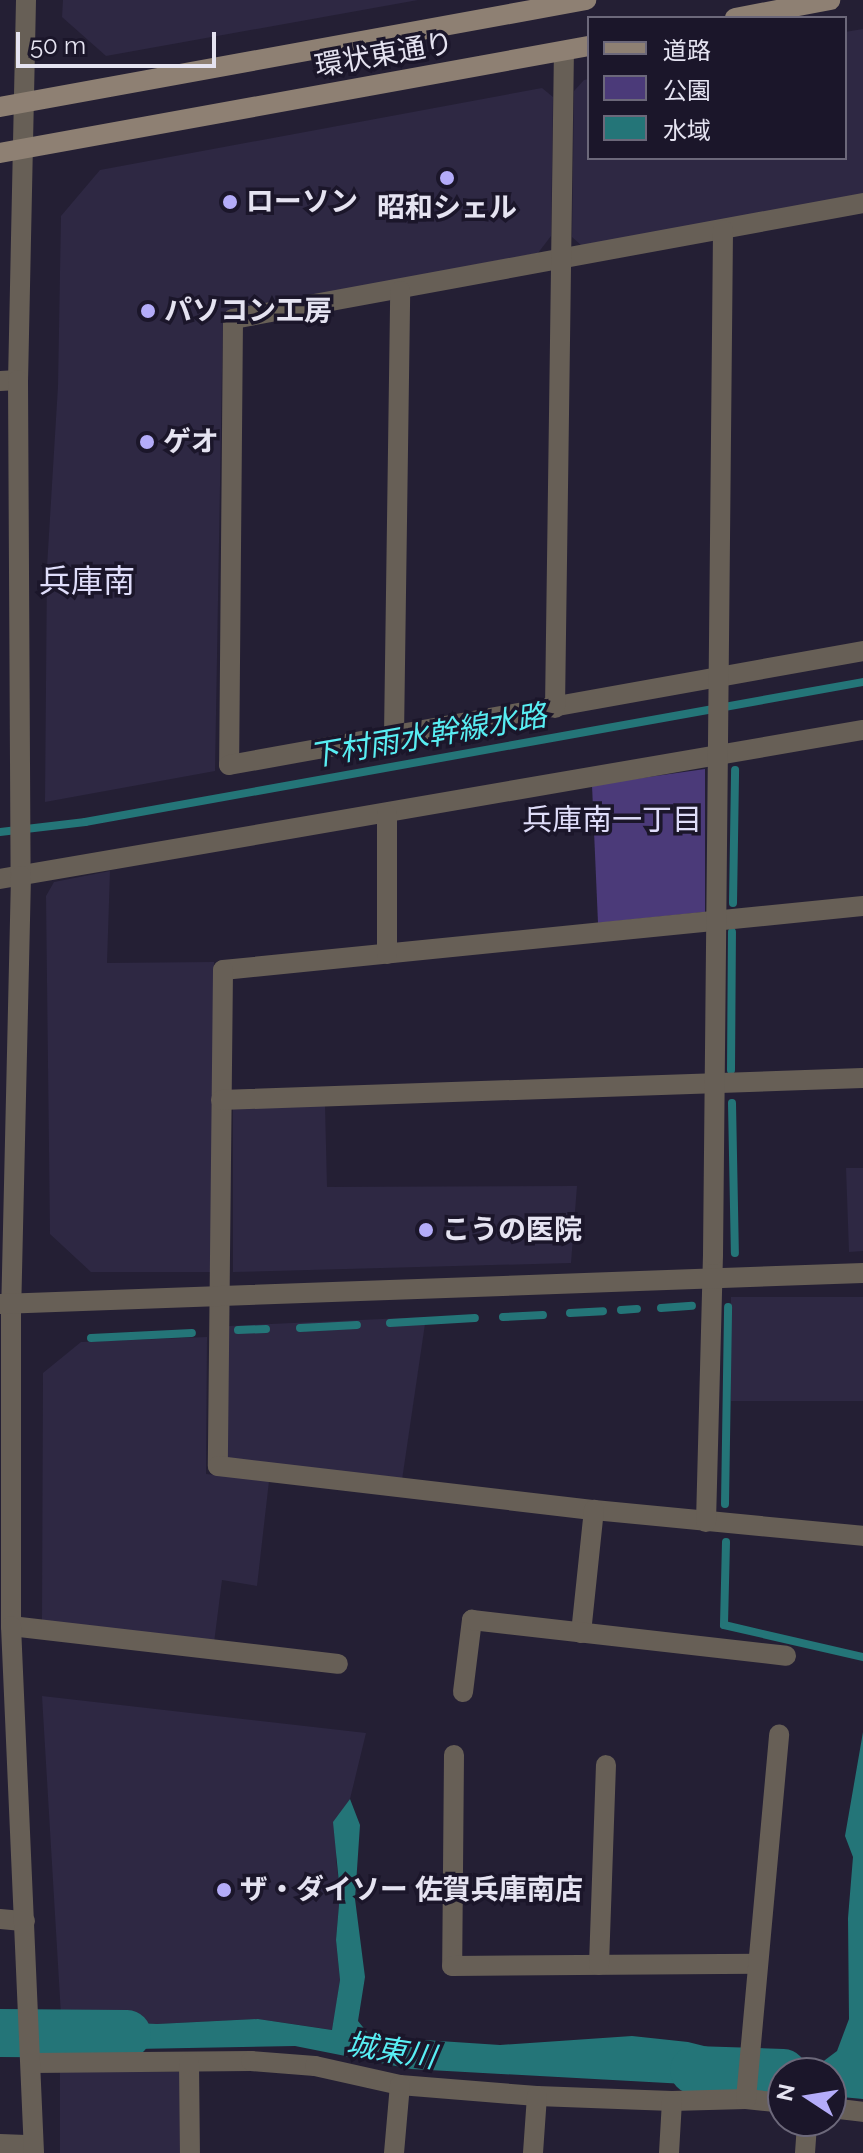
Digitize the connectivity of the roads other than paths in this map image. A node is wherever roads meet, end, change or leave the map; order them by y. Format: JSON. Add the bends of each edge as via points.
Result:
{"nodes":[{"id":1,"x":26,"y":0,"type":"edge"},
{"id":2,"x":586,"y":0,"type":"edge"},
{"id":3,"x":830,"y":0,"type":"edge"},
{"id":4,"x":746,"y":16,"type":"edge"},
{"id":5,"x":587,"y":46,"type":"edge"},
{"id":6,"x":564,"y":51,"type":"junction"},
{"id":7,"x":25,"y":102,"type":"junction"},
{"id":8,"x":0,"y":107,"type":"edge"},
{"id":9,"x":25,"y":149,"type":"junction"},
{"id":10,"x":0,"y":153,"type":"edge"},
{"id":11,"x":863,"y":203,"type":"edge"},
{"id":12,"x":723,"y":230,"type":"junction"},
{"id":13,"x":560,"y":258,"type":"junction"},
{"id":14,"x":400,"y":291,"type":"junction"},
{"id":15,"x":9,"y":380,"type":"edge"},
{"id":16,"x":863,"y":651,"type":"edge"},
{"id":17,"x":718,"y":685,"type":"junction"},
{"id":18,"x":555,"y":708,"type":"junction"},
{"id":19,"x":863,"y":730,"type":"edge"},
{"id":20,"x":394,"y":736,"type":"junction"},
{"id":21,"x":718,"y":746,"type":"junction"},
{"id":22,"x":387,"y":814,"type":"junction"},
{"id":23,"x":21,"y":876,"type":"junction"},
{"id":24,"x":0,"y":879,"type":"edge"},
{"id":25,"x":863,"y":906,"type":"edge"},
{"id":26,"x":716,"y":921,"type":"junction"},
{"id":27,"x":387,"y":954,"type":"junction"},
{"id":28,"x":863,"y":1078,"type":"edge"},
{"id":29,"x":714,"y":1084,"type":"junction"},
{"id":30,"x":221,"y":1100,"type":"junction"},
{"id":31,"x":863,"y":1273,"type":"edge"},
{"id":32,"x":712,"y":1278,"type":"junction"},
{"id":33,"x":219,"y":1296,"type":"junction"},
{"id":34,"x":6,"y":1304,"type":"edge"},
{"id":35,"x":594,"y":1510,"type":"junction"},
{"id":36,"x":706,"y":1522,"type":"junction"},
{"id":37,"x":863,"y":1536,"type":"edge"},
{"id":38,"x":11,"y":1626,"type":"junction"},
{"id":39,"x":581,"y":1633,"type":"junction"},
{"id":40,"x":786,"y":1656,"type":"dead end"},
{"id":41,"x":338,"y":1664,"type":"dead end"},
{"id":42,"x":463,"y":1692,"type":"dead end"},
{"id":43,"x":779,"y":1734,"type":"dead end"},
{"id":44,"x":454,"y":1755,"type":"dead end"},
{"id":45,"x":606,"y":1765,"type":"dead end"},
{"id":46,"x":0,"y":1919,"type":"edge"},
{"id":47,"x":25,"y":1921,"type":"junction"},
{"id":48,"x":758,"y":1964,"type":"junction"},
{"id":49,"x":599,"y":1965,"type":"junction"},
{"id":50,"x":32,"y":2063,"type":"junction"},
{"id":51,"x":189,"y":2063,"type":"junction"},
{"id":52,"x":400,"y":2085,"type":"junction"},
{"id":53,"x":537,"y":2096,"type":"junction"},
{"id":54,"x":746,"y":2099,"type":"junction"},
{"id":55,"x":672,"y":2101,"type":"junction"},
{"id":56,"x":767,"y":2101,"type":"edge"},
{"id":57,"x":0,"y":2144,"type":"edge"},
{"id":58,"x":33,"y":2149,"type":"edge"},
{"id":59,"x":190,"y":2153,"type":"edge"},
{"id":60,"x":394,"y":2153,"type":"edge"},
{"id":61,"x":533,"y":2153,"type":"edge"},
{"id":62,"x":669,"y":2153,"type":"edge"}],
"edges":[{"from":1,"to":7,"type":"street"},
{"from":2,"to":7,"type":"main road","name":"環状東通り"},
{"from":3,"to":4,"type":"main road"},
{"from":5,"to":6,"type":"main road","name":"環状東通り"},
{"from":6,"to":9,"type":"main road","name":"環状東通り"},
{"from":6,"to":13,"type":"street"},
{"from":7,"to":8,"type":"main road","name":"環状東通り"},
{"from":7,"to":9,"type":"street"},
{"from":9,"to":10,"type":"main road","name":"環状東通り"},
{"from":9,"to":15,"type":"street"},
{"from":11,"to":12,"type":"street"},
{"from":12,"to":13,"type":"street"},
{"from":12,"to":17,"type":"street"},
{"from":13,"to":14,"type":"street"},
{"from":13,"to":18,"type":"street"},
{"from":14,"to":20,"type":"street"},
{"from":14,"to":20,"type":"street","via":[[233,319],[229,765]]},
{"from":15,"to":23,"type":"street"},
{"from":16,"to":17,"type":"street"},
{"from":17,"to":18,"type":"street"},
{"from":17,"to":21,"type":"street"},
{"from":18,"to":20,"type":"street"},
{"from":19,"to":21,"type":"street"},
{"from":21,"to":22,"type":"street"},
{"from":21,"to":26,"type":"street"},
{"from":22,"to":23,"type":"street"},
{"from":22,"to":27,"type":"street"},
{"from":23,"to":24,"type":"street"},
{"from":23,"to":34,"type":"street"},
{"from":25,"to":26,"type":"street"},
{"from":26,"to":27,"type":"street"},
{"from":26,"to":29,"type":"street"},
{"from":27,"to":30,"type":"street","via":[[223,970]]},
{"from":28,"to":29,"type":"street"},
{"from":29,"to":30,"type":"street"},
{"from":29,"to":32,"type":"street"},
{"from":30,"to":33,"type":"street"},
{"from":31,"to":32,"type":"street"},
{"from":32,"to":33,"type":"street"},
{"from":32,"to":36,"type":"street"},
{"from":33,"to":34,"type":"street"},
{"from":33,"to":35,"type":"street","via":[[218,1466]]},
{"from":34,"to":38,"type":"street"},
{"from":35,"to":36,"type":"street"},
{"from":35,"to":39,"type":"street"},
{"from":36,"to":37,"type":"street"},
{"from":38,"to":41,"type":"street"},
{"from":38,"to":47,"type":"street"},
{"from":39,"to":40,"type":"street"},
{"from":39,"to":42,"type":"street","via":[[472,1620]]},
{"from":43,"to":48,"type":"street"},
{"from":44,"to":49,"type":"street","via":[[452,1966]]},
{"from":45,"to":49,"type":"street"},
{"from":46,"to":47,"type":"street"},
{"from":47,"to":50,"type":"street"},
{"from":48,"to":49,"type":"street"},
{"from":48,"to":54,"type":"street"},
{"from":50,"to":51,"type":"street"},
{"from":50,"to":58,"type":"street"},
{"from":51,"to":52,"type":"street","via":[[315,2066]]},
{"from":51,"to":59,"type":"street"},
{"from":52,"to":53,"type":"street"},
{"from":52,"to":60,"type":"street"},
{"from":53,"to":55,"type":"street"},
{"from":53,"to":61,"type":"street"},
{"from":54,"to":55,"type":"street"},
{"from":54,"to":56,"type":"street"},
{"from":55,"to":62,"type":"street"},
{"from":57,"to":58,"type":"street"}]}
